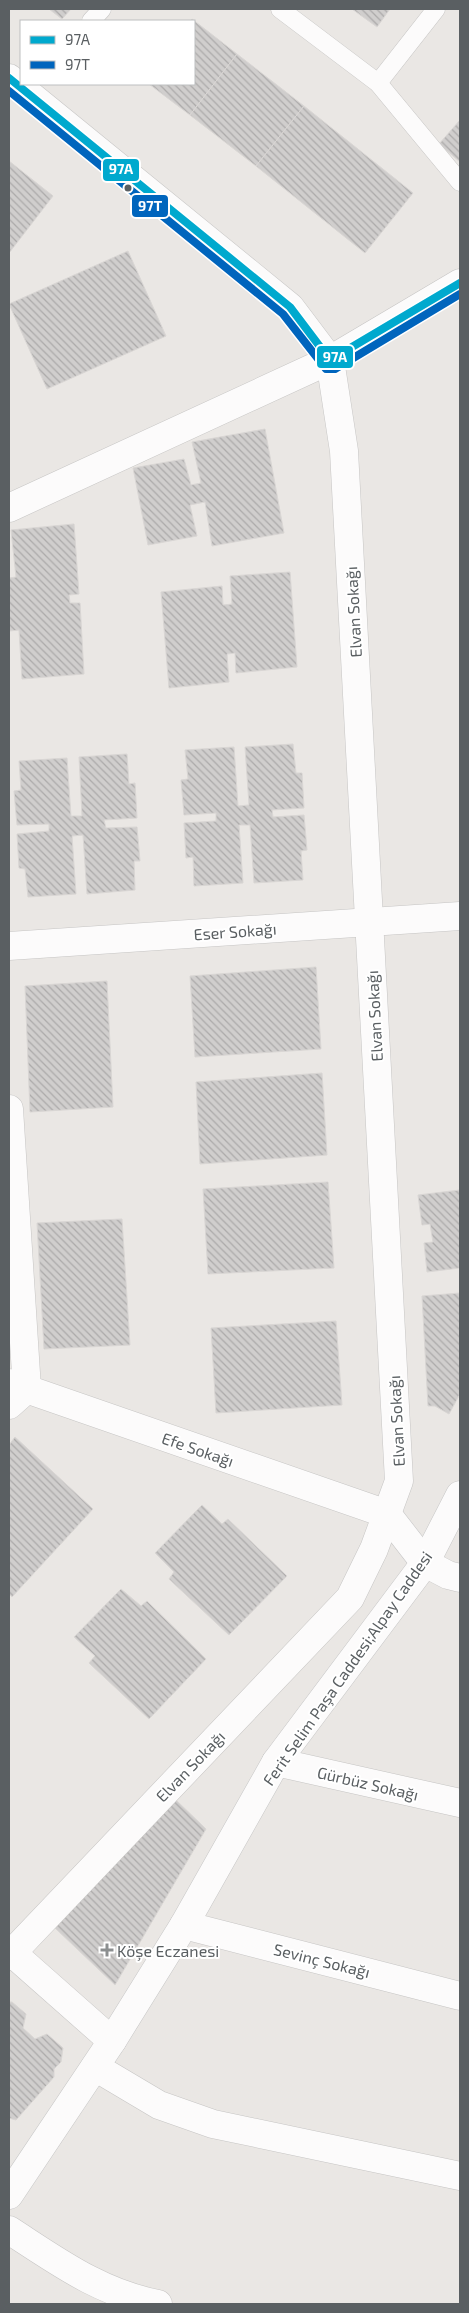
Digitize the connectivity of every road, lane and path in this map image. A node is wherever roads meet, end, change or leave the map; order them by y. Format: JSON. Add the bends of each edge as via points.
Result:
{"nodes":[{"id":1,"x":102,"y":9,"type":"edge"},
{"id":2,"x":280,"y":9,"type":"edge"},
{"id":3,"x":436,"y":9,"type":"edge"},
{"id":4,"x":92,"y":20,"type":"edge"},
{"id":5,"x":378,"y":83,"type":"junction"},
{"id":6,"x":21,"y":91,"type":"edge"},
{"id":7,"x":460,"y":182,"type":"edge"},
{"id":8,"x":460,"y":283,"type":"edge"},
{"id":9,"x":330,"y":360,"type":"junction"},
{"id":10,"x":9,"y":508,"type":"edge"},
{"id":11,"x":460,"y":916,"type":"edge"},
{"id":12,"x":369,"y":922,"type":"junction"},
{"id":13,"x":9,"y":946,"type":"edge"},
{"id":14,"x":9,"y":1109,"type":"edge"},
{"id":15,"x":15,"y":1392,"type":"edge"},
{"id":16,"x":460,"y":1495,"type":"edge"},
{"id":17,"x":387,"y":1514,"type":"junction"},
{"id":18,"x":425,"y":1563,"type":"junction"},
{"id":19,"x":460,"y":1578,"type":"edge"},
{"id":20,"x":276,"y":1762,"type":"junction"},
{"id":21,"x":460,"y":1803,"type":"edge"},
{"id":22,"x":184,"y":1925,"type":"junction"},
{"id":23,"x":10,"y":1953,"type":"edge"},
{"id":24,"x":460,"y":1996,"type":"edge"},
{"id":25,"x":112,"y":2041,"type":"junction"},
{"id":26,"x":95,"y":2067,"type":"junction"},
{"id":27,"x":460,"y":2176,"type":"edge"},
{"id":28,"x":9,"y":2195,"type":"edge"},
{"id":29,"x":9,"y":2230,"type":"edge"},
{"id":30,"x":158,"y":2304,"type":"edge"}],
"edges":[{"from":1,"to":4,"type":"lane"},
{"from":2,"to":5,"type":"lane"},
{"from":3,"to":5,"type":"lane"},
{"from":5,"to":7,"type":"lane"},
{"from":6,"to":9,"type":"street","name":"Elvan Sokağı","via":[[290,307]]},
{"from":8,"to":9,"type":"street"},
{"from":9,"to":10,"type":"street"},
{"from":9,"to":12,"type":"street","name":"Elvan Sokağı","via":[[344,451]]},
{"from":11,"to":12,"type":"street","name":"Eser Sokağı"},
{"from":12,"to":13,"type":"street","name":"Eser Sokağı"},
{"from":12,"to":17,"type":"street","name":"Elvan Sokağı","via":[[399,1481]]},
{"from":14,"to":15,"type":"street"},
{"from":15,"to":17,"type":"street","name":"Efe Sokağı"},
{"from":16,"to":18,"type":"street","name":"Ferit Selim Paşa Caddesi;Alpay Caddesi"},
{"from":17,"to":18,"type":"street"},
{"from":17,"to":23,"type":"street","name":"Elvan Sokağı","via":[[350,1598]]},
{"from":18,"to":19,"type":"street"},
{"from":18,"to":20,"type":"street","name":"Ferit Selim Paşa Caddesi;Alpay Caddesi"},
{"from":20,"to":21,"type":"street","name":"Gürbüz Sokağı"},
{"from":20,"to":22,"type":"street","name":"Ferit Selim Paşa Caddesi;Alpay Caddesi"},
{"from":22,"to":24,"type":"street","name":"Sevinç Sokağı"},
{"from":22,"to":25,"type":"street","name":"Ferit Selim Paşa Caddesi;Alpay Caddesi"},
{"from":23,"to":25,"type":"street"},
{"from":25,"to":26,"type":"street","name":"Ferit Selim Paşa Caddesi;Alpay Caddesi"},
{"from":26,"to":27,"type":"street","via":[[159,2104],[213,2124]]},
{"from":26,"to":28,"type":"street","name":"Ferit Selim Paşa Caddesi;Alpay Caddesi"},
{"from":29,"to":30,"type":"street","via":[[90,2282]]}]}
